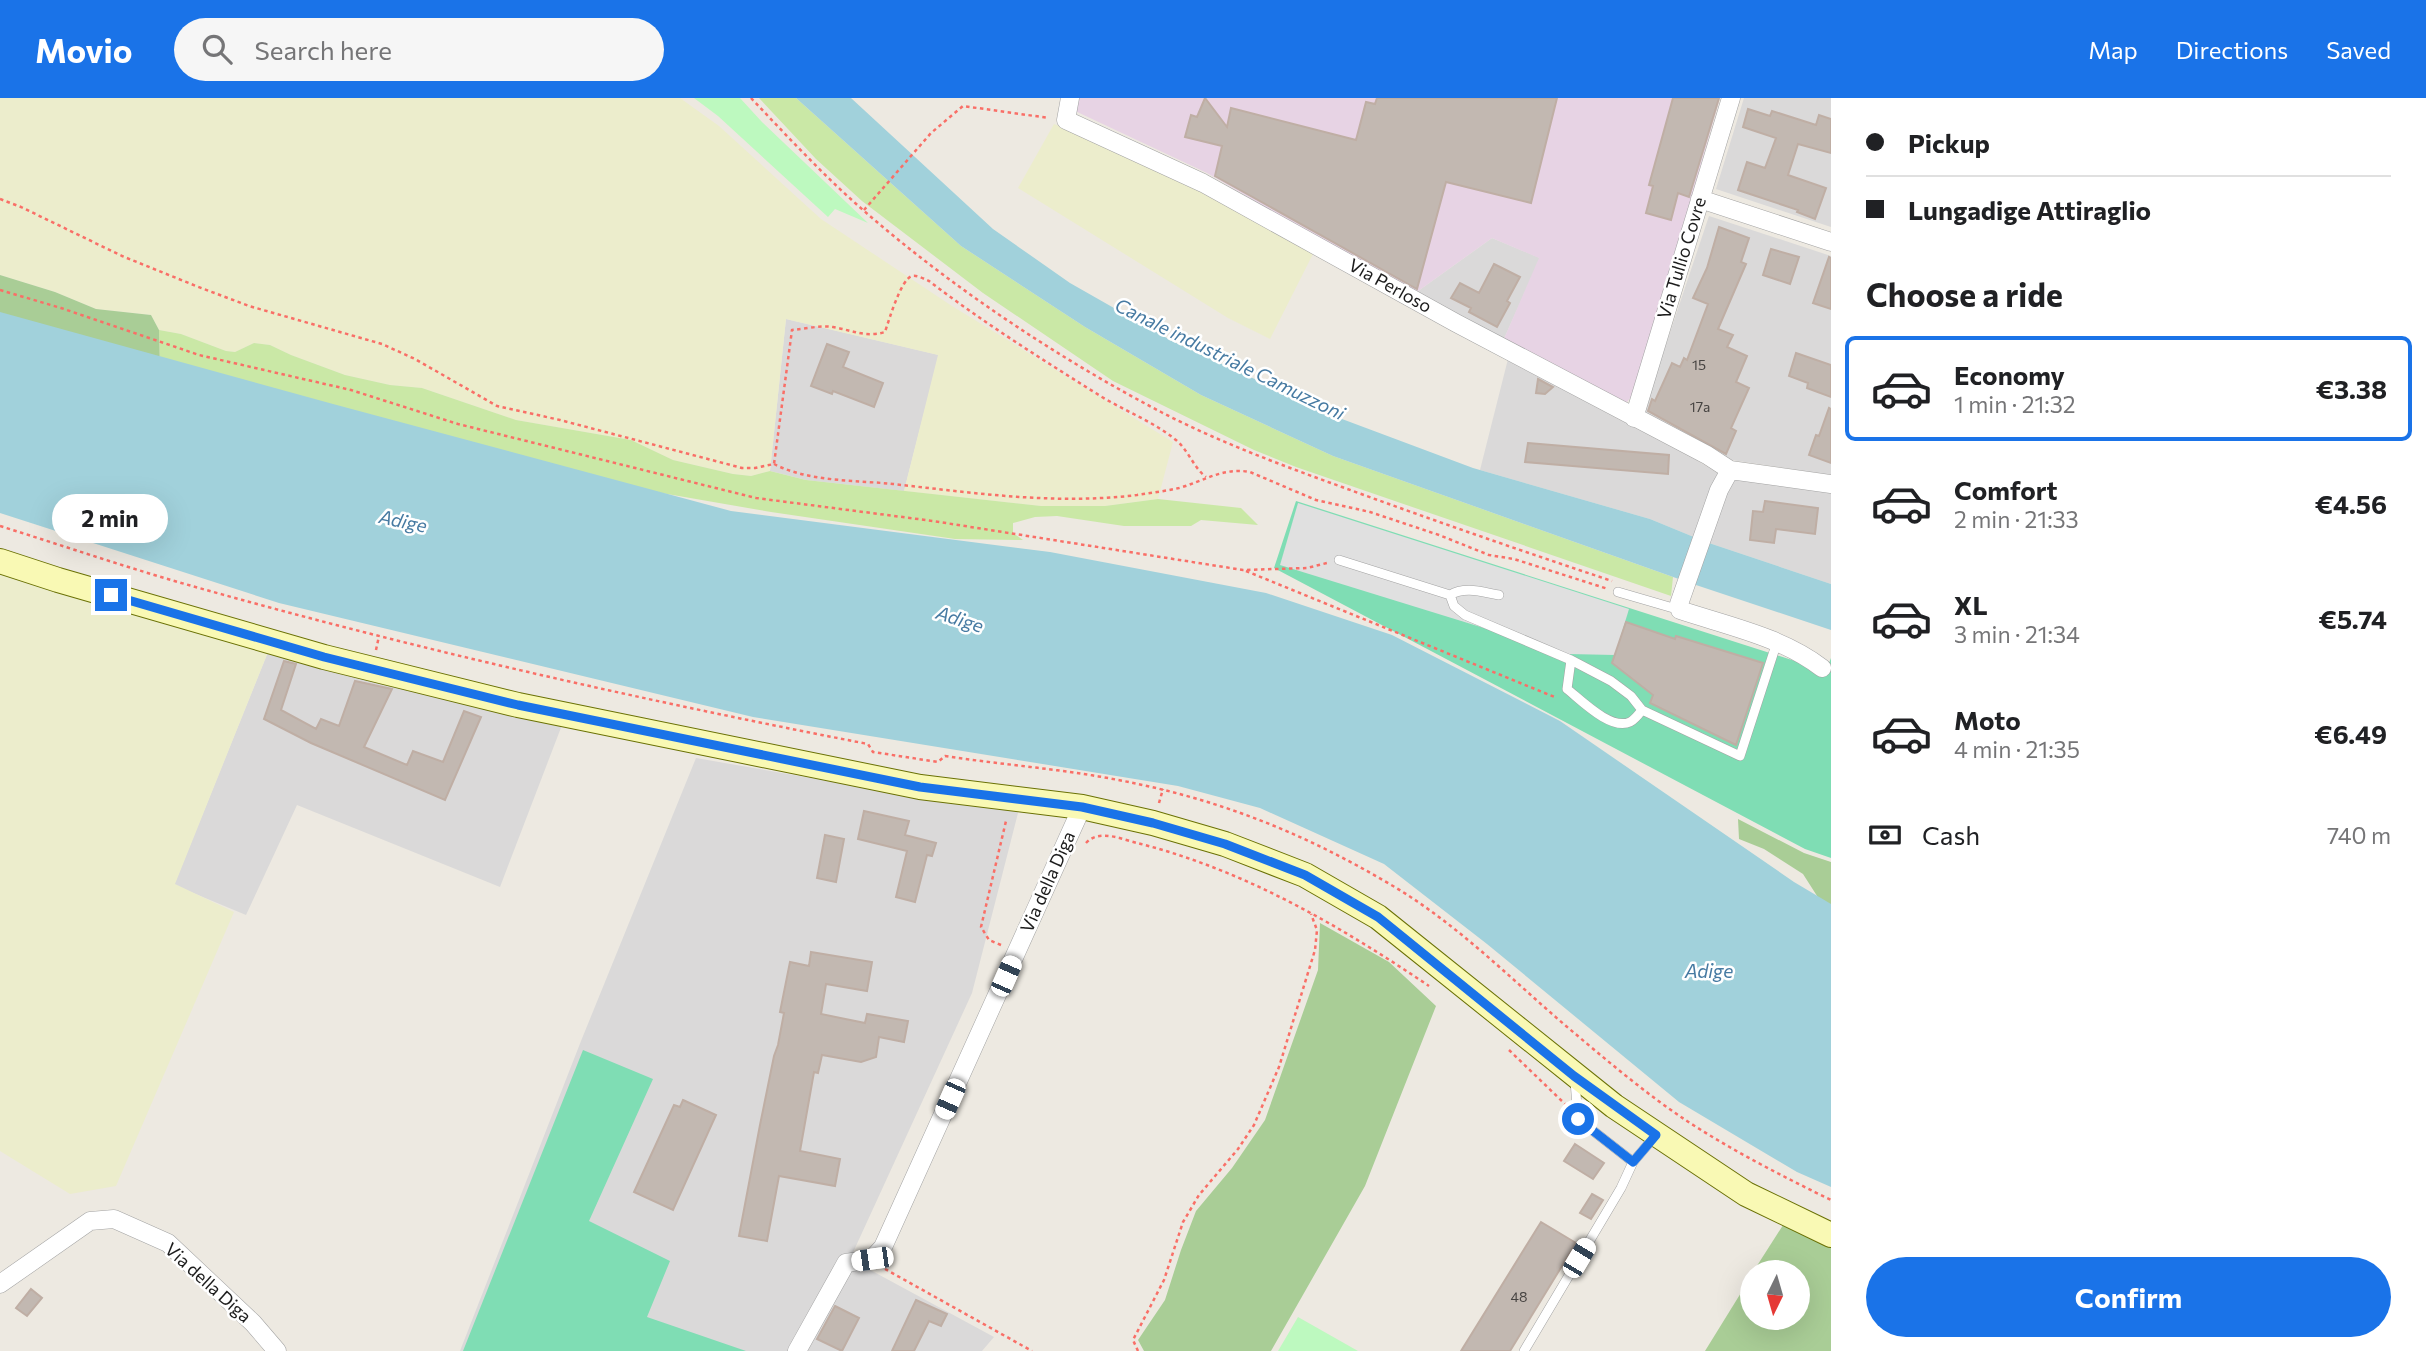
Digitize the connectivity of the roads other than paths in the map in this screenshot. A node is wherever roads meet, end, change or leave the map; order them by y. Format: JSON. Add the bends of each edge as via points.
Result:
{"nodes":[{"id":1,"x":1070,"y":98,"type":"edge"},
{"id":2,"x":1731,"y":98,"type":"edge"},
{"id":3,"x":1700,"y":199,"type":"junction"},
{"id":4,"x":1831,"y":242,"type":"edge"},
{"id":5,"x":1634,"y":418,"type":"junction"},
{"id":6,"x":1730,"y":470,"type":"junction"},
{"id":7,"x":1831,"y":484,"type":"edge"},
{"id":8,"x":1339,"y":560,"type":"road end"},
{"id":9,"x":0,"y":561,"type":"edge"},
{"id":10,"x":1620,"y":588,"type":"road end"},
{"id":11,"x":1450,"y":595,"type":"junction"},
{"id":12,"x":1500,"y":595,"type":"dead end"},
{"id":13,"x":1681,"y":602,"type":"junction"},
{"id":14,"x":1777,"y":642,"type":"junction"},
{"id":15,"x":1571,"y":660,"type":"junction"},
{"id":16,"x":1822,"y":668,"type":"dead end"},
{"id":17,"x":1642,"y":710,"type":"junction"},
{"id":18,"x":1082,"y":807,"type":"junction"},
{"id":19,"x":1574,"y":1076,"type":"junction"},
{"id":20,"x":1656,"y":1135,"type":"junction"},
{"id":21,"x":1633,"y":1162,"type":"junction"},
{"id":22,"x":1831,"y":1235,"type":"edge"},
{"id":23,"x":0,"y":1284,"type":"edge"},
{"id":24,"x":277,"y":1351,"type":"edge"},
{"id":25,"x":797,"y":1351,"type":"edge"},
{"id":26,"x":1524,"y":1351,"type":"edge"}],
"edges":[{"from":1,"to":5,"type":"street","name":"Via Perloso","via":[[1066,120],[1203,183]]},
{"from":2,"to":3,"type":"street","name":"Via Tullio Covre"},
{"from":3,"to":4,"type":"street"},
{"from":3,"to":5,"type":"street","name":"Via Tullio Covre"},
{"from":5,"to":6,"type":"street","name":"Via Perloso"},
{"from":6,"to":7,"type":"street","name":"Via Perloso"},
{"from":6,"to":13,"type":"street","via":[[1703,532]]},
{"from":8,"to":11,"type":"lane"},
{"from":9,"to":18,"type":"street","via":[[324,657],[518,705],[920,787]]},
{"from":10,"to":13,"type":"lane"},
{"from":11,"to":12,"type":"lane","via":[[1472,590]]},
{"from":11,"to":15,"type":"lane","via":[[1465,615]]},
{"from":13,"to":14,"type":"street"},
{"from":14,"to":16,"type":"street"},
{"from":14,"to":17,"type":"lane","via":[[1740,756]]},
{"from":15,"to":17,"type":"lane","via":[[1611,681]]},
{"from":15,"to":17,"type":"lane","via":[[1567,689],[1602,716],[1616,724],[1630,722]]},
{"from":18,"to":19,"type":"street","via":[[1213,841],[1305,875],[1378,917]]},
{"from":18,"to":25,"type":"street","name":"Via della Diga","via":[[883,1247],[872,1259],[846,1263]]},
{"from":19,"to":20,"type":"street"},
{"from":19,"to":21,"type":"lane","via":[[1578,1119]]},
{"from":20,"to":21,"type":"lane"},
{"from":20,"to":22,"type":"street","via":[[1746,1194]]},
{"from":21,"to":26,"type":"lane"},
{"from":23,"to":24,"type":"street","name":"Via della Diga","via":[[90,1221],[114,1219],[168,1243]]}]}
